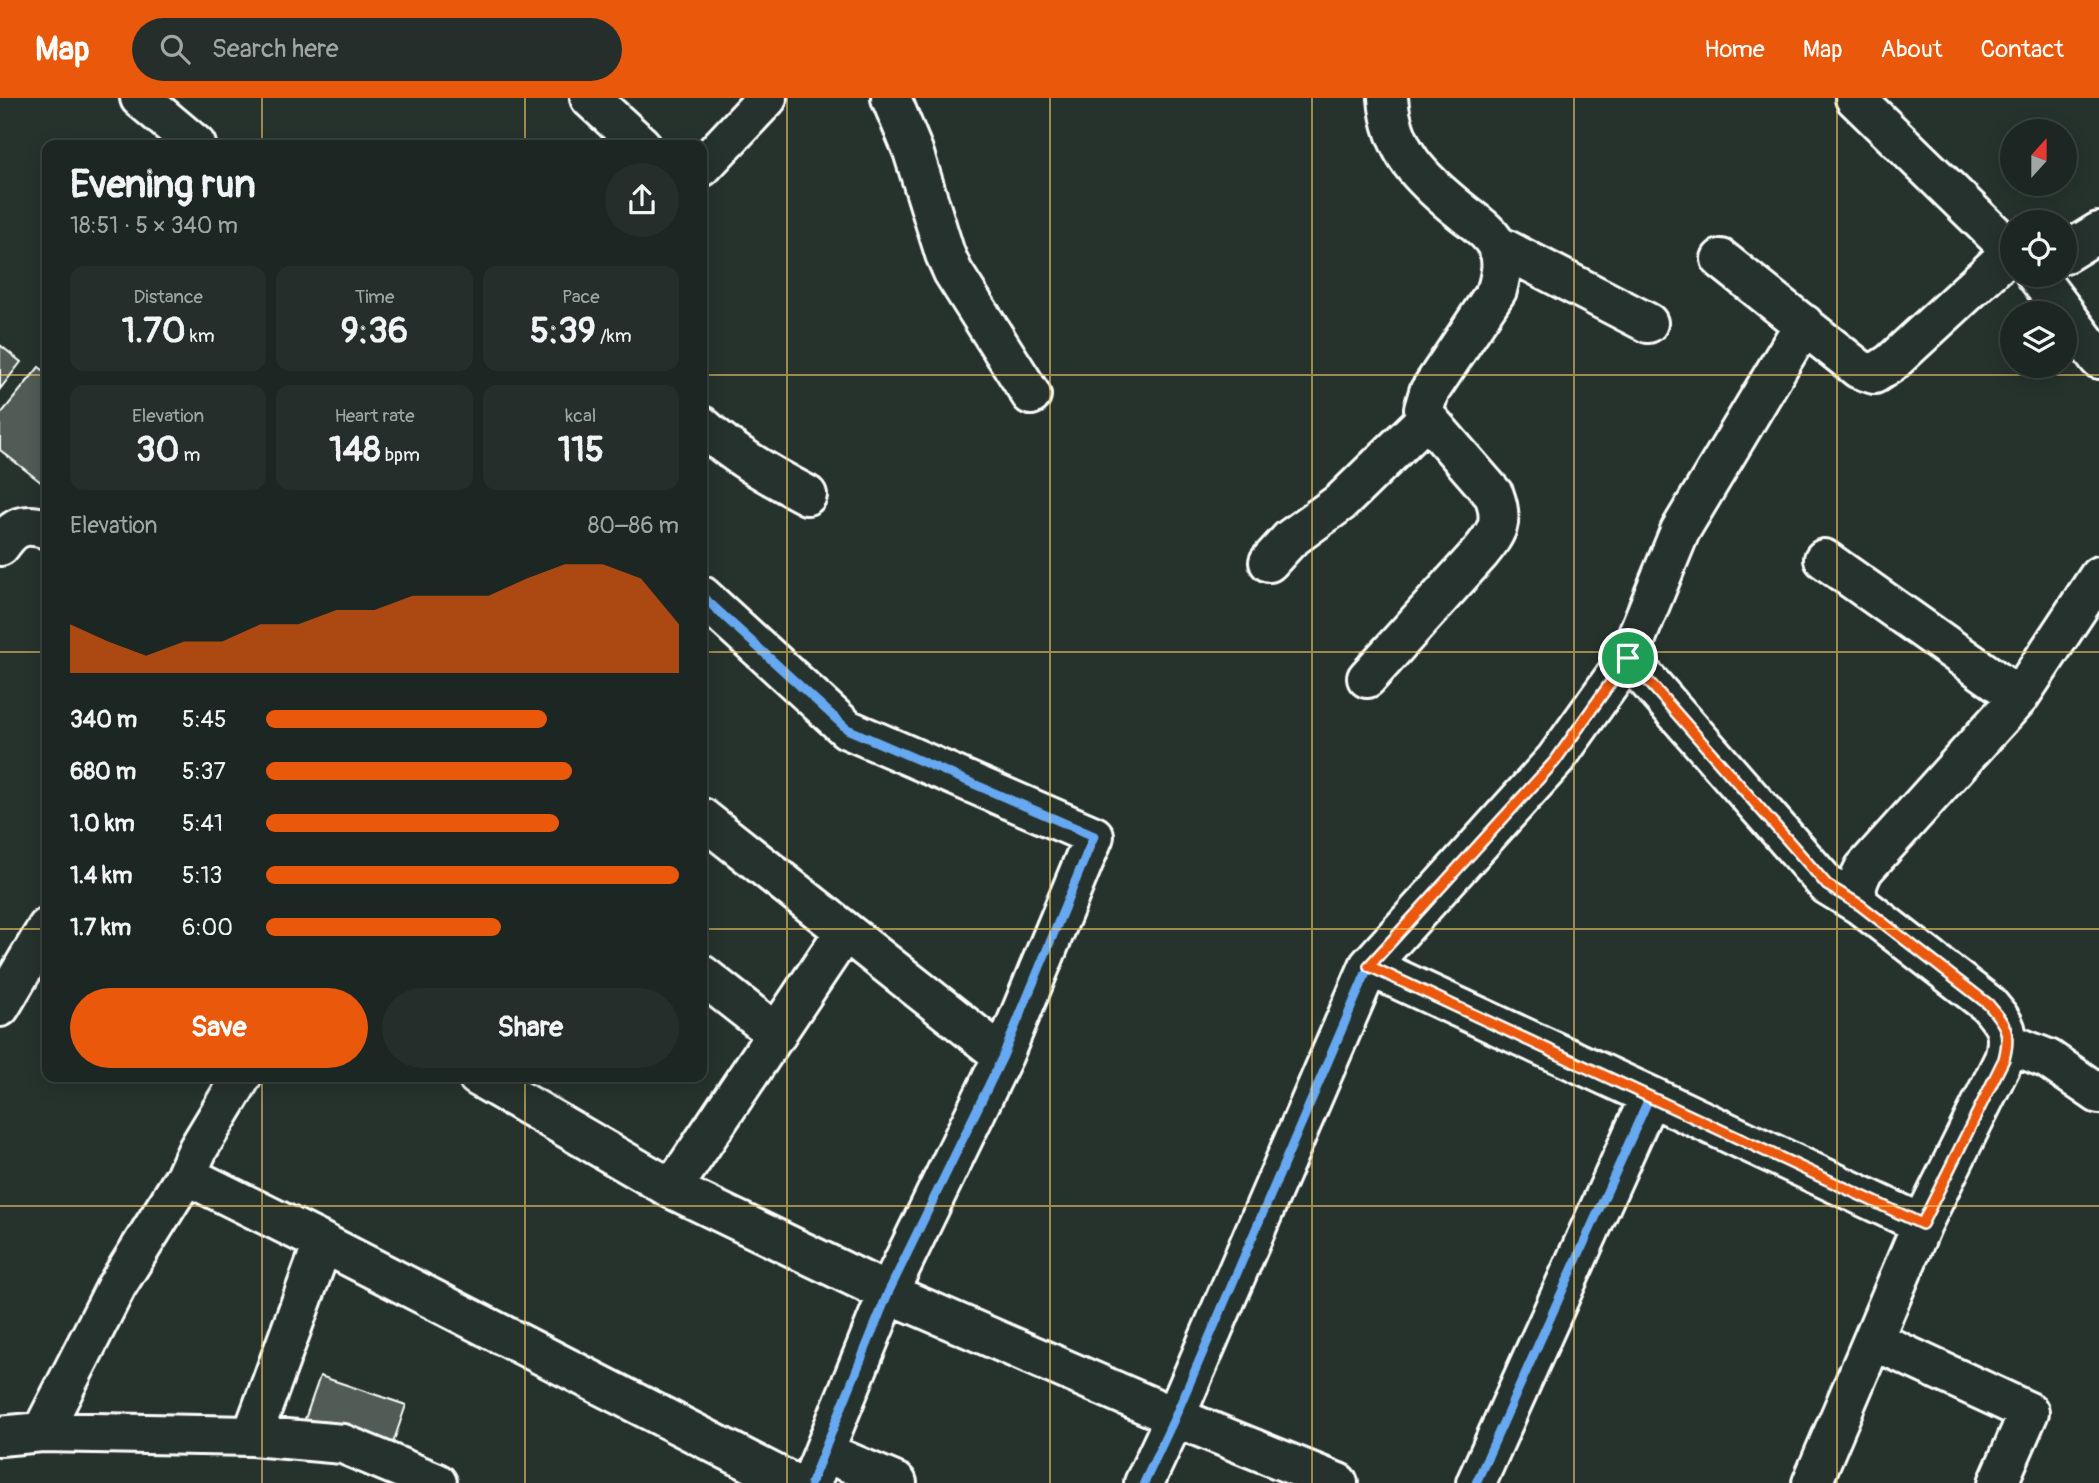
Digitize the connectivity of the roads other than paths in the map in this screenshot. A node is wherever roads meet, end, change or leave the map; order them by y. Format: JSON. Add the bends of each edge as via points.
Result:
{"nodes":[{"id":1,"x":140,"y":98,"type":"edge"},
{"id":2,"x":590,"y":98,"type":"edge"},
{"id":3,"x":767,"y":98,"type":"edge"},
{"id":4,"x":891,"y":98,"type":"edge"},
{"id":5,"x":1388,"y":98,"type":"edge"},
{"id":6,"x":1855,"y":98,"type":"edge"},
{"id":7,"x":190,"y":140,"type":"edge"},
{"id":8,"x":636,"y":140,"type":"edge"},
{"id":9,"x":707,"y":162,"type":"edge"},
{"id":10,"x":2099,"y":232,"type":"edge"},
{"id":11,"x":2000,"y":239,"type":"edge"},
{"id":12,"x":1497,"y":245,"type":"junction"},
{"id":13,"x":2077,"y":246,"type":"edge"},
{"id":14,"x":1721,"y":259,"type":"dead end"},
{"id":15,"x":2000,"y":262,"type":"edge"},
{"id":16,"x":1648,"y":323,"type":"dead end"},
{"id":17,"x":1804,"y":324,"type":"junction"},
{"id":18,"x":2077,"y":330,"type":"edge"},
{"id":19,"x":2099,"y":359,"type":"edge"},
{"id":20,"x":1031,"y":396,"type":"dead end"},
{"id":21,"x":1427,"y":418,"type":"junction"},
{"id":22,"x":707,"y":431,"type":"edge"},
{"id":23,"x":807,"y":495,"type":"dead end"},
{"id":24,"x":42,"y":527,"type":"edge"},
{"id":25,"x":0,"y":546,"type":"edge"},
{"id":26,"x":1824,"y":559,"type":"dead end"},
{"id":27,"x":1269,"y":562,"type":"dead end"},
{"id":28,"x":2099,"y":576,"type":"edge"},
{"id":29,"x":707,"y":601,"type":"edge"},
{"id":30,"x":1628,"y":658,"type":"junction"},
{"id":31,"x":1367,"y":678,"type":"dead end"},
{"id":32,"x":2019,"y":697,"type":"junction"},
{"id":33,"x":707,"y":822,"type":"edge"},
{"id":34,"x":1860,"y":905,"type":"junction"},
{"id":35,"x":845,"y":931,"type":"junction"},
{"id":36,"x":42,"y":936,"type":"edge"},
{"id":37,"x":1369,"y":966,"type":"junction"},
{"id":38,"x":707,"y":979,"type":"edge"},
{"id":39,"x":0,"y":1007,"type":"edge"},
{"id":40,"x":777,"y":1034,"type":"junction"},
{"id":41,"x":2008,"y":1043,"type":"junction"},
{"id":42,"x":1003,"y":1056,"type":"junction"},
{"id":43,"x":238,"y":1082,"type":"edge"},
{"id":44,"x":487,"y":1082,"type":"edge"},
{"id":45,"x":2099,"y":1094,"type":"edge"},
{"id":46,"x":1650,"y":1096,"type":"junction"},
{"id":47,"x":186,"y":1175,"type":"junction"},
{"id":48,"x":672,"y":1189,"type":"junction"},
{"id":49,"x":1922,"y":1224,"type":"junction"},
{"id":50,"x":323,"y":1242,"type":"junction"},
{"id":51,"x":888,"y":1293,"type":"junction"},
{"id":52,"x":1873,"y":1340,"type":"junction"},
{"id":53,"x":1175,"y":1417,"type":"junction"},
{"id":54,"x":42,"y":1432,"type":"junction"},
{"id":55,"x":0,"y":1436,"type":"edge"},
{"id":56,"x":252,"y":1436,"type":"junction"},
{"id":57,"x":817,"y":1467,"type":"edge"},
{"id":58,"x":437,"y":1483,"type":"edge"},
{"id":59,"x":792,"y":1483,"type":"edge"},
{"id":60,"x":897,"y":1483,"type":"edge"},
{"id":61,"x":1144,"y":1483,"type":"edge"},
{"id":62,"x":1338,"y":1483,"type":"edge"},
{"id":63,"x":1476,"y":1483,"type":"edge"},
{"id":64,"x":1812,"y":1483,"type":"edge"},
{"id":65,"x":1998,"y":1483,"type":"edge"}],
"edges":[{"from":1,"to":7,"type":"street"},
{"from":2,"to":8,"type":"street"},
{"from":3,"to":9,"type":"street"},
{"from":4,"to":20,"type":"street","via":[[917,160],[953,272]]},
{"from":5,"to":12,"type":"street","via":[[1394,134],[1409,160],[1429,185]]},
{"from":6,"to":11,"type":"street"},
{"from":10,"to":13,"type":"street"},
{"from":12,"to":16,"type":"street"},
{"from":12,"to":21,"type":"street","via":[[1502,272],[1497,290],[1429,392],[1424,409]]},
{"from":14,"to":17,"type":"street"},
{"from":15,"to":17,"type":"street","via":[[1881,372],[1859,369]]},
{"from":17,"to":30,"type":"street","via":[[1680,531]]},
{"from":18,"to":19,"type":"street"},
{"from":21,"to":27,"type":"street","via":[[1341,502],[1290,539]]},
{"from":21,"to":31,"type":"street","via":[[1494,495],[1499,522],[1480,553]]},
{"from":22,"to":23,"type":"street","via":[[761,471]]},
{"from":24,"to":25,"type":"street","via":[[32,524],[17,528]]},
{"from":26,"to":32,"type":"street"},
{"from":28,"to":32,"type":"street"},
{"from":29,"to":42,"type":"street","via":[[847,729],[1094,836]]},
{"from":30,"to":34,"type":"street","via":[[1827,885]]},
{"from":30,"to":37,"type":"street","via":[[1555,761]]},
{"from":32,"to":34,"type":"street","via":[[1864,869],[1856,887]]},
{"from":33,"to":35,"type":"street"},
{"from":34,"to":41,"type":"street","via":[[1988,1004],[2002,1020]]},
{"from":35,"to":40,"type":"street"},
{"from":35,"to":42,"type":"street"},
{"from":36,"to":39,"type":"street"},
{"from":37,"to":46,"type":"street"},
{"from":37,"to":53,"type":"street"},
{"from":38,"to":40,"type":"street"},
{"from":40,"to":48,"type":"street"},
{"from":41,"to":45,"type":"street","via":[[2048,1059]]},
{"from":41,"to":49,"type":"street"},
{"from":42,"to":51,"type":"street"},
{"from":43,"to":47,"type":"street"},
{"from":44,"to":48,"type":"street"},
{"from":46,"to":49,"type":"street"},
{"from":46,"to":63,"type":"street"},
{"from":47,"to":50,"type":"street"},
{"from":47,"to":54,"type":"street","via":[[116,1287]]},
{"from":48,"to":51,"type":"street"},
{"from":49,"to":52,"type":"street"},
{"from":50,"to":56,"type":"street"},
{"from":50,"to":59,"type":"street"},
{"from":51,"to":53,"type":"street"},
{"from":51,"to":57,"type":"street"},
{"from":52,"to":64,"type":"street"},
{"from":52,"to":65,"type":"street","via":[[2029,1412]]},
{"from":53,"to":61,"type":"street"},
{"from":53,"to":62,"type":"street"},
{"from":54,"to":55,"type":"street"},
{"from":54,"to":56,"type":"street"},
{"from":56,"to":58,"type":"street","via":[[343,1444]]},
{"from":57,"to":60,"type":"street"}]}
